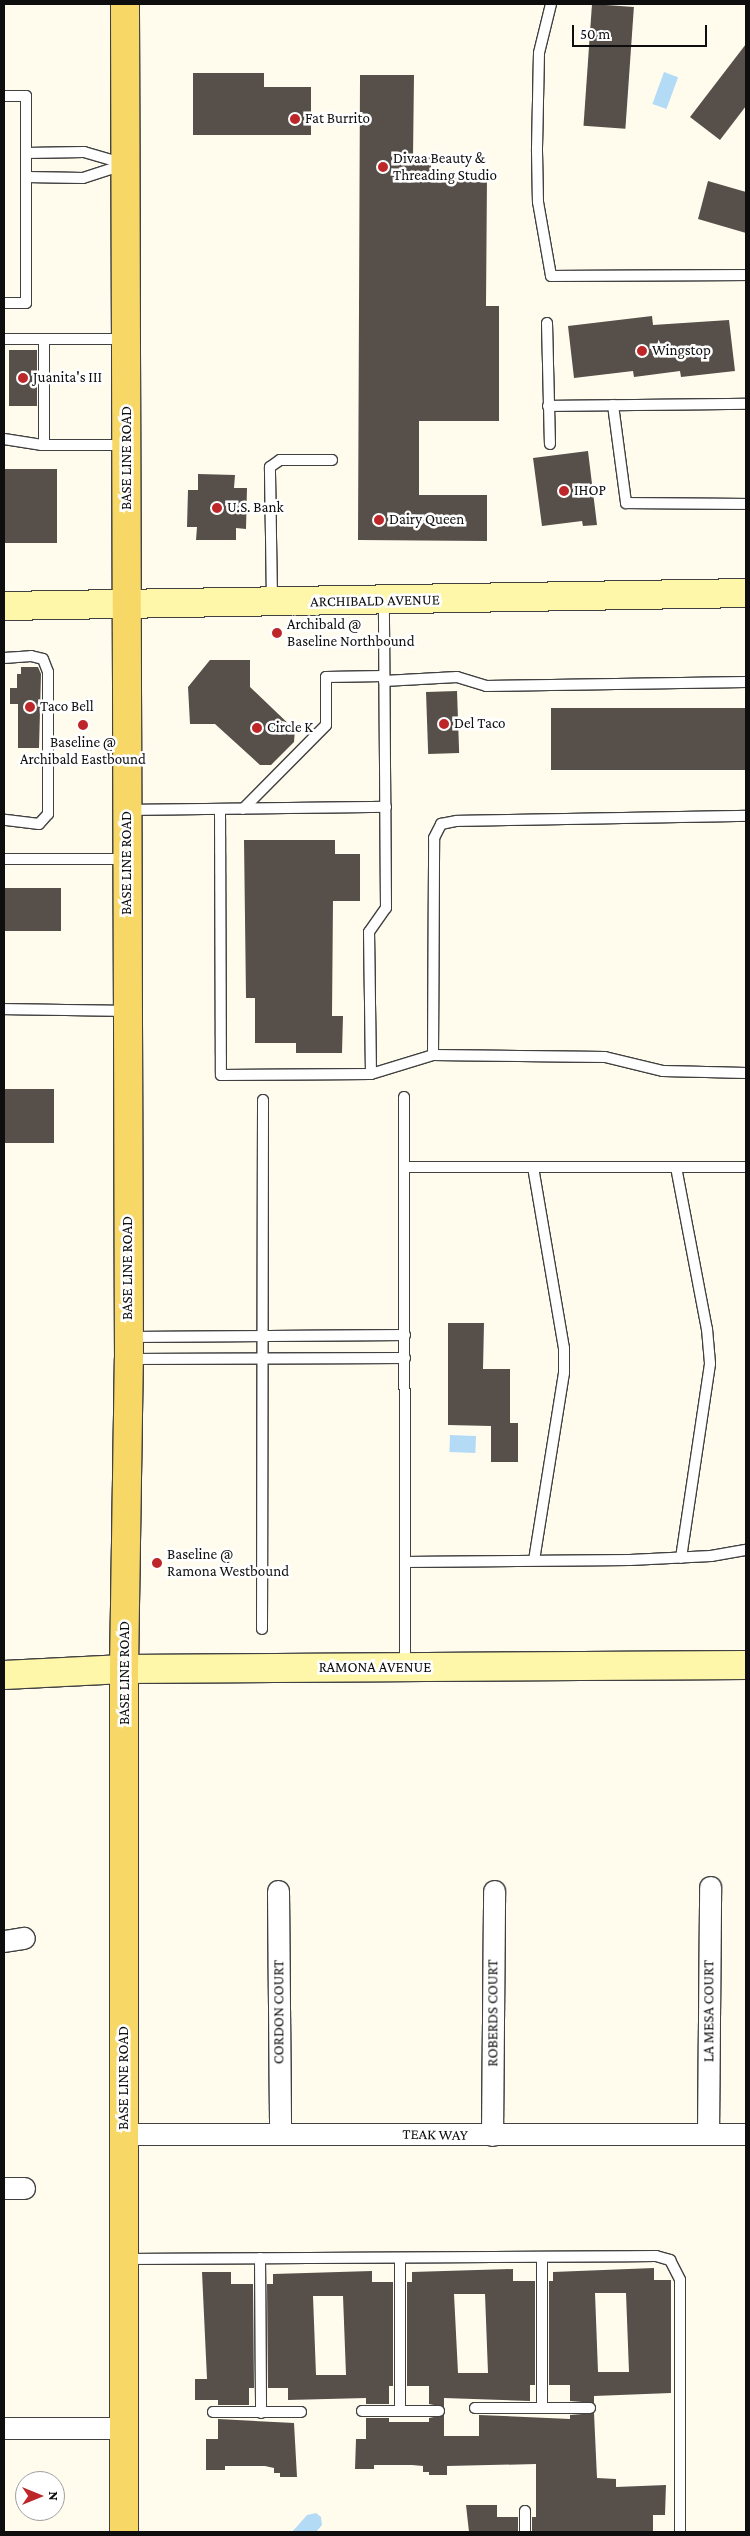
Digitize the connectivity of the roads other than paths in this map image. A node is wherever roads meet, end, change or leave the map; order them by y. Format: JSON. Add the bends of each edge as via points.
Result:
{"nodes":[{"id":1,"x":125,"y":4,"type":"edge"},
{"id":2,"x":551,"y":4,"type":"edge"},
{"id":3,"x":4,"y":96,"type":"edge"},
{"id":4,"x":26,"y":152,"type":"junction"},
{"id":5,"x":126,"y":164,"type":"junction"},
{"id":6,"x":26,"y":177,"type":"junction"},
{"id":7,"x":746,"y":275,"type":"edge"},
{"id":8,"x":4,"y":302,"type":"edge"},
{"id":9,"x":547,"y":323,"type":"dead end"},
{"id":10,"x":4,"y":339,"type":"edge"},
{"id":11,"x":44,"y":339,"type":"junction"},
{"id":12,"x":126,"y":339,"type":"junction"},
{"id":13,"x":746,"y":404,"type":"edge"},
{"id":14,"x":613,"y":405,"type":"junction"},
{"id":15,"x":548,"y":406,"type":"junction"},
{"id":16,"x":4,"y":439,"type":"edge"},
{"id":17,"x":44,"y":444,"type":"junction"},
{"id":18,"x":550,"y":444,"type":"dead end"},
{"id":19,"x":127,"y":445,"type":"junction"},
{"id":20,"x":332,"y":460,"type":"dead end"},
{"id":21,"x":746,"y":504,"type":"edge"},
{"id":22,"x":746,"y":593,"type":"edge"},
{"id":23,"x":384,"y":601,"type":"junction"},
{"id":24,"x":272,"y":604,"type":"junction"},
{"id":25,"x":127,"y":605,"type":"junction"},
{"id":26,"x":4,"y":606,"type":"edge"},
{"id":27,"x":4,"y":658,"type":"edge"},
{"id":28,"x":384,"y":679,"type":"junction"},
{"id":29,"x":746,"y":682,"type":"edge"},
{"id":30,"x":386,"y":807,"type":"junction"},
{"id":31,"x":220,"y":809,"type":"junction"},
{"id":32,"x":243,"y":809,"type":"junction"},
{"id":33,"x":127,"y":810,"type":"junction"},
{"id":34,"x":746,"y":816,"type":"edge"},
{"id":35,"x":4,"y":820,"type":"edge"},
{"id":36,"x":4,"y":859,"type":"edge"},
{"id":37,"x":127,"y":859,"type":"junction"},
{"id":38,"x":4,"y":1009,"type":"edge"},
{"id":39,"x":127,"y":1011,"type":"junction"},
{"id":40,"x":433,"y":1055,"type":"junction"},
{"id":41,"x":746,"y":1073,"type":"edge"},
{"id":42,"x":371,"y":1074,"type":"junction"},
{"id":43,"x":404,"y":1097,"type":"dead end"},
{"id":44,"x":263,"y":1100,"type":"dead end"},
{"id":45,"x":404,"y":1167,"type":"junction"},
{"id":46,"x":533,"y":1167,"type":"junction"},
{"id":47,"x":676,"y":1167,"type":"junction"},
{"id":48,"x":746,"y":1167,"type":"edge"},
{"id":49,"x":405,"y":1335,"type":"junction"},
{"id":50,"x":263,"y":1336,"type":"junction"},
{"id":51,"x":128,"y":1348,"type":"junction"},
{"id":52,"x":405,"y":1358,"type":"junction"},
{"id":53,"x":263,"y":1359,"type":"junction"},
{"id":54,"x":746,"y":1550,"type":"edge"},
{"id":55,"x":681,"y":1558,"type":"junction"},
{"id":56,"x":534,"y":1560,"type":"junction"},
{"id":57,"x":405,"y":1562,"type":"junction"},
{"id":58,"x":262,"y":1630,"type":"dead end"},
{"id":59,"x":746,"y":1665,"type":"edge"},
{"id":60,"x":405,"y":1668,"type":"junction"},
{"id":61,"x":124,"y":1670,"type":"junction"},
{"id":62,"x":4,"y":1675,"type":"edge"},
{"id":63,"x":710,"y":1887,"type":"dead end"},
{"id":64,"x":278,"y":1891,"type":"dead end"},
{"id":65,"x":494,"y":1891,"type":"dead end"},
{"id":66,"x":280,"y":2132,"type":"junction"},
{"id":67,"x":124,"y":2134,"type":"junction"},
{"id":68,"x":708,"y":2134,"type":"junction"},
{"id":69,"x":746,"y":2134,"type":"edge"},
{"id":70,"x":492,"y":2135,"type":"junction"},
{"id":71,"x":542,"y":2257,"type":"junction"},
{"id":72,"x":260,"y":2258,"type":"junction"},
{"id":73,"x":400,"y":2258,"type":"junction"},
{"id":74,"x":125,"y":2259,"type":"junction"},
{"id":75,"x":474,"y":2408,"type":"dead end"},
{"id":76,"x":542,"y":2408,"type":"junction"},
{"id":77,"x":590,"y":2408,"type":"dead end"},
{"id":78,"x":362,"y":2411,"type":"dead end"},
{"id":79,"x":400,"y":2411,"type":"junction"},
{"id":80,"x":439,"y":2411,"type":"dead end"},
{"id":81,"x":213,"y":2412,"type":"dead end"},
{"id":82,"x":301,"y":2412,"type":"dead end"},
{"id":83,"x":260,"y":2413,"type":"junction"},
{"id":84,"x":4,"y":2428,"type":"edge"},
{"id":85,"x":124,"y":2428,"type":"junction"},
{"id":86,"x":525,"y":2511,"type":"dead end"},
{"id":87,"x":124,"y":2532,"type":"edge"},
{"id":88,"x":525,"y":2532,"type":"edge"},
{"id":89,"x":680,"y":2532,"type":"edge"}],
"edges":[{"from":1,"to":5,"type":"main road","name":"BASE LINE ROAD"},
{"from":2,"to":7,"type":"lane","via":[[540,52],[537,151],[538,202],[551,276]]},
{"from":3,"to":4,"type":"lane","via":[[26,96]]},
{"from":4,"to":5,"type":"lane","via":[[84,152]]},
{"from":4,"to":6,"type":"lane"},
{"from":5,"to":6,"type":"lane","via":[[84,178]]},
{"from":5,"to":12,"type":"main road","name":"BASE LINE ROAD"},
{"from":6,"to":8,"type":"lane","via":[[26,302]]},
{"from":9,"to":15,"type":"lane"},
{"from":10,"to":11,"type":"lane"},
{"from":11,"to":12,"type":"lane"},
{"from":11,"to":17,"type":"lane"},
{"from":12,"to":19,"type":"main road","name":"BASE LINE ROAD"},
{"from":13,"to":14,"type":"lane"},
{"from":14,"to":15,"type":"lane"},
{"from":14,"to":21,"type":"lane","via":[[626,503]]},
{"from":15,"to":18,"type":"lane"},
{"from":16,"to":17,"type":"lane"},
{"from":17,"to":19,"type":"lane"},
{"from":19,"to":25,"type":"main road","name":"BASE LINE ROAD"},
{"from":20,"to":24,"type":"lane","via":[[280,460],[270,467]]},
{"from":22,"to":23,"type":"main road","name":"ARCHIBALD AVENUE"},
{"from":23,"to":24,"type":"main road","name":"ARCHIBALD AVENUE"},
{"from":23,"to":28,"type":"lane"},
{"from":24,"to":25,"type":"main road","name":"ARCHIBALD AVENUE"},
{"from":25,"to":26,"type":"main road","name":"ARCHIBALD AVENUE"},
{"from":25,"to":33,"type":"main road","name":"BASE LINE ROAD"},
{"from":27,"to":35,"type":"lane","via":[[31,656],[43,660],[48,672],[48,814],[39,824]]},
{"from":28,"to":29,"type":"lane","via":[[457,678],[486,686]]},
{"from":28,"to":30,"type":"lane"},
{"from":28,"to":32,"type":"lane","via":[[326,677],[326,726]]},
{"from":30,"to":32,"type":"lane"},
{"from":30,"to":42,"type":"lane","via":[[386,908],[369,932]]},
{"from":31,"to":32,"type":"lane"},
{"from":31,"to":33,"type":"lane"},
{"from":31,"to":42,"type":"lane","via":[[221,1075]]},
{"from":33,"to":37,"type":"main road","name":"BASE LINE ROAD"},
{"from":34,"to":40,"type":"lane","via":[[457,821],[441,824],[434,838]]},
{"from":36,"to":37,"type":"lane"},
{"from":37,"to":39,"type":"main road","name":"BASE LINE ROAD"},
{"from":38,"to":39,"type":"lane"},
{"from":39,"to":51,"type":"main road","name":"BASE LINE ROAD"},
{"from":40,"to":41,"type":"lane","via":[[605,1057],[663,1071]]},
{"from":40,"to":42,"type":"lane"},
{"from":43,"to":45,"type":"lane"},
{"from":44,"to":50,"type":"lane"},
{"from":45,"to":46,"type":"lane"},
{"from":45,"to":49,"type":"lane"},
{"from":46,"to":47,"type":"lane"},
{"from":46,"to":56,"type":"lane","via":[[564,1348],[564,1373]]},
{"from":47,"to":48,"type":"lane"},
{"from":47,"to":55,"type":"lane","via":[[707,1329],[710,1364]]},
{"from":49,"to":50,"type":"lane"},
{"from":49,"to":52,"type":"lane"},
{"from":50,"to":51,"type":"lane"},
{"from":50,"to":53,"type":"lane"},
{"from":51,"to":53,"type":"lane"},
{"from":51,"to":61,"type":"main road","name":"BASE LINE ROAD"},
{"from":52,"to":53,"type":"lane"},
{"from":52,"to":57,"type":"lane"},
{"from":53,"to":58,"type":"lane"},
{"from":54,"to":55,"type":"lane"},
{"from":55,"to":56,"type":"lane"},
{"from":56,"to":57,"type":"lane"},
{"from":57,"to":60,"type":"lane"},
{"from":59,"to":60,"type":"main road","name":"RAMONA AVENUE"},
{"from":60,"to":61,"type":"main road","name":"RAMONA AVENUE"},
{"from":61,"to":62,"type":"main road","name":"RAMONA AVENUE"},
{"from":61,"to":67,"type":"main road","name":"BASE LINE ROAD"},
{"from":63,"to":68,"type":"street","name":"LA MESA COURT"},
{"from":64,"to":66,"type":"street","name":"CORDON COURT"},
{"from":65,"to":70,"type":"street","name":"ROBERDS COURT"},
{"from":66,"to":67,"type":"street","name":"TEAK WAY"},
{"from":66,"to":70,"type":"street","name":"TEAK WAY"},
{"from":67,"to":74,"type":"main road","name":"BASE LINE ROAD"},
{"from":68,"to":69,"type":"street","name":"TEAK WAY"},
{"from":68,"to":70,"type":"street","name":"TEAK WAY"},
{"from":71,"to":73,"type":"lane"},
{"from":71,"to":76,"type":"lane"},
{"from":71,"to":89,"type":"lane","via":[[656,2256],[675,2264],[680,2280]]},
{"from":72,"to":73,"type":"lane"},
{"from":72,"to":74,"type":"lane"},
{"from":72,"to":83,"type":"lane"},
{"from":73,"to":79,"type":"lane"},
{"from":74,"to":85,"type":"main road","name":"BASE LINE ROAD"},
{"from":75,"to":76,"type":"lane"},
{"from":76,"to":77,"type":"lane"},
{"from":78,"to":79,"type":"lane"},
{"from":79,"to":80,"type":"lane"},
{"from":81,"to":83,"type":"lane"},
{"from":82,"to":83,"type":"lane"},
{"from":84,"to":85,"type":"street"},
{"from":85,"to":87,"type":"main road","name":"BASE LINE ROAD"},
{"from":86,"to":88,"type":"lane"}]}
